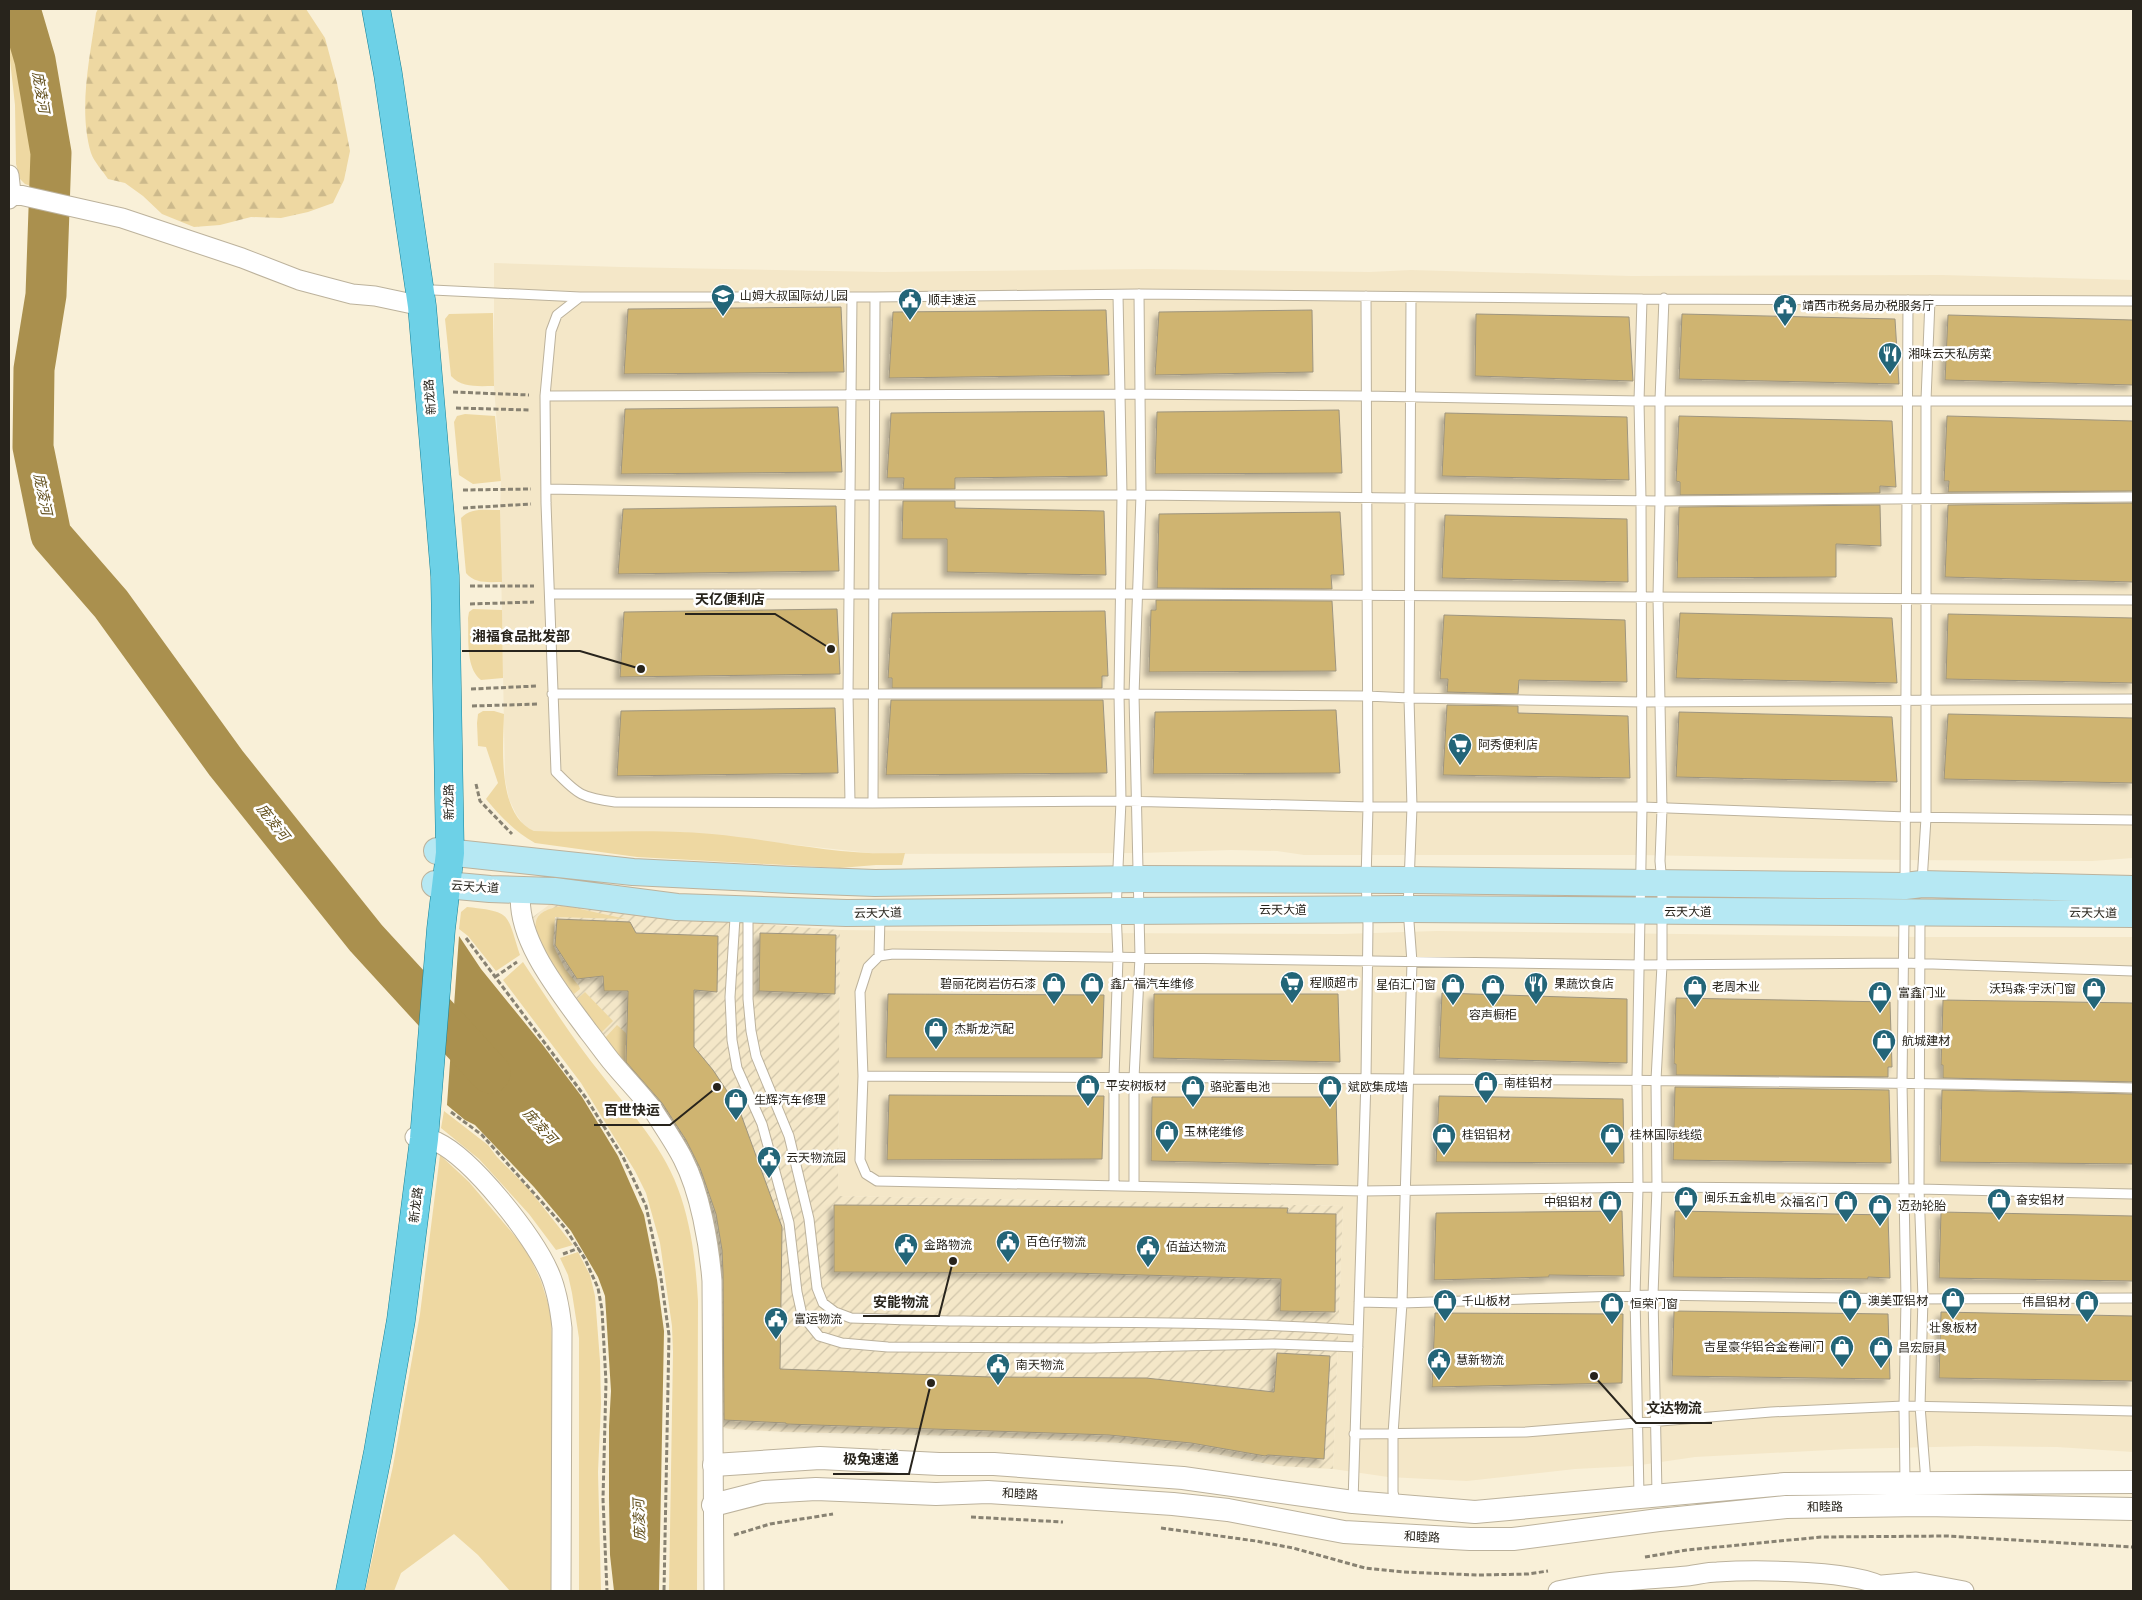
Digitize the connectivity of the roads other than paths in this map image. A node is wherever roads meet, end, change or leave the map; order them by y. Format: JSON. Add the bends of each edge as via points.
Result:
{"nodes":[{"id":1,"x":368,"y":9,"type":"edge"},
{"id":2,"x":376,"y":9,"type":"edge"},
{"id":3,"x":13,"y":191,"type":"edge"},
{"id":4,"x":1139,"y":294,"type":"junction"},
{"id":5,"x":1118,"y":295,"type":"junction"},
{"id":6,"x":1366,"y":296,"type":"junction"},
{"id":7,"x":580,"y":297,"type":"junction"},
{"id":8,"x":852,"y":297,"type":"junction"},
{"id":9,"x":875,"y":297,"type":"junction"},
{"id":10,"x":1411,"y":297,"type":"junction"},
{"id":11,"x":1664,"y":298,"type":"junction"},
{"id":12,"x":1642,"y":299,"type":"junction"},
{"id":13,"x":423,"y":300,"type":"junction"},
{"id":14,"x":1908,"y":300,"type":"junction"},
{"id":15,"x":1930,"y":300,"type":"junction"},
{"id":16,"x":2133,"y":301,"type":"edge"},
{"id":17,"x":1120,"y":394,"type":"junction"},
{"id":18,"x":873,"y":395,"type":"junction"},
{"id":19,"x":1139,"y":395,"type":"junction"},
{"id":20,"x":545,"y":396,"type":"junction"},
{"id":21,"x":850,"y":396,"type":"junction"},
{"id":22,"x":1365,"y":396,"type":"junction"},
{"id":23,"x":1409,"y":396,"type":"junction"},
{"id":24,"x":1660,"y":400,"type":"junction"},
{"id":25,"x":1906,"y":400,"type":"junction"},
{"id":26,"x":1926,"y":400,"type":"junction"},
{"id":27,"x":1639,"y":401,"type":"junction"},
{"id":28,"x":2133,"y":401,"type":"edge"},
{"id":29,"x":547,"y":489,"type":"junction"},
{"id":30,"x":851,"y":494,"type":"junction"},
{"id":31,"x":874,"y":495,"type":"junction"},
{"id":32,"x":1122,"y":495,"type":"junction"},
{"id":33,"x":1141,"y":495,"type":"junction"},
{"id":34,"x":2133,"y":497,"type":"edge"},
{"id":35,"x":1367,"y":498,"type":"junction"},
{"id":36,"x":1409,"y":498,"type":"junction"},
{"id":37,"x":1926,"y":498,"type":"junction"},
{"id":38,"x":1908,"y":499,"type":"junction"},
{"id":39,"x":1641,"y":500,"type":"junction"},
{"id":40,"x":1660,"y":501,"type":"junction"},
{"id":41,"x":850,"y":593,"type":"junction"},
{"id":42,"x":550,"y":594,"type":"junction"},
{"id":43,"x":874,"y":594,"type":"junction"},
{"id":44,"x":1121,"y":594,"type":"junction"},
{"id":45,"x":1136,"y":594,"type":"junction"},
{"id":46,"x":1366,"y":595,"type":"junction"},
{"id":47,"x":1409,"y":595,"type":"junction"},
{"id":48,"x":1640,"y":597,"type":"junction"},
{"id":49,"x":1658,"y":597,"type":"junction"},
{"id":50,"x":1907,"y":597,"type":"junction"},
{"id":51,"x":1928,"y":597,"type":"junction"},
{"id":52,"x":2133,"y":600,"type":"edge"},
{"id":53,"x":552,"y":694,"type":"junction"},
{"id":54,"x":848,"y":694,"type":"junction"},
{"id":55,"x":1119,"y":694,"type":"junction"},
{"id":56,"x":872,"y":695,"type":"junction"},
{"id":57,"x":1134,"y":695,"type":"junction"},
{"id":58,"x":1367,"y":696,"type":"junction"},
{"id":59,"x":1409,"y":698,"type":"junction"},
{"id":60,"x":1906,"y":699,"type":"junction"},
{"id":61,"x":2133,"y":699,"type":"edge"},
{"id":62,"x":1926,"y":700,"type":"junction"},
{"id":63,"x":1660,"y":701,"type":"junction"},
{"id":64,"x":1642,"y":702,"type":"junction"},
{"id":65,"x":1120,"y":801,"type":"junction"},
{"id":66,"x":850,"y":802,"type":"junction"},
{"id":67,"x":1138,"y":802,"type":"junction"},
{"id":68,"x":873,"y":804,"type":"junction"},
{"id":69,"x":1368,"y":807,"type":"junction"},
{"id":70,"x":1412,"y":807,"type":"junction"},
{"id":71,"x":1642,"y":807,"type":"junction"},
{"id":72,"x":1662,"y":809,"type":"junction"},
{"id":73,"x":1907,"y":818,"type":"junction"},
{"id":74,"x":1926,"y":818,"type":"junction"},
{"id":75,"x":2133,"y":820,"type":"edge"},
{"id":76,"x":444,"y":852,"type":"junction"},
{"id":77,"x":1128,"y":880,"type":"junction"},
{"id":78,"x":1366,"y":880,"type":"junction"},
{"id":79,"x":1409,"y":880,"type":"junction"},
{"id":80,"x":441,"y":884,"type":"junction"},
{"id":81,"x":1651,"y":884,"type":"junction"},
{"id":82,"x":2133,"y":889,"type":"edge"},
{"id":83,"x":521,"y":890,"type":"junction"},
{"id":84,"x":1913,"y":898,"type":"junction"},
{"id":85,"x":1408,"y":909,"type":"junction"},
{"id":86,"x":740,"y":910,"type":"junction"},
{"id":87,"x":1366,"y":910,"type":"junction"},
{"id":88,"x":1128,"y":911,"type":"junction"},
{"id":89,"x":1651,"y":912,"type":"junction"},
{"id":90,"x":880,"y":913,"type":"junction"},
{"id":91,"x":2133,"y":914,"type":"edge"},
{"id":92,"x":879,"y":956,"type":"junction"},
{"id":93,"x":1118,"y":957,"type":"junction"},
{"id":94,"x":1140,"y":958,"type":"junction"},
{"id":95,"x":1368,"y":960,"type":"junction"},
{"id":96,"x":1412,"y":962,"type":"junction"},
{"id":97,"x":1904,"y":963,"type":"junction"},
{"id":98,"x":1920,"y":964,"type":"junction"},
{"id":99,"x":1640,"y":965,"type":"junction"},
{"id":100,"x":1662,"y":965,"type":"junction"},
{"id":101,"x":2133,"y":971,"type":"edge"},
{"id":102,"x":863,"y":1076,"type":"junction"},
{"id":103,"x":1114,"y":1078,"type":"junction"},
{"id":104,"x":1134,"y":1078,"type":"junction"},
{"id":105,"x":1366,"y":1079,"type":"junction"},
{"id":106,"x":1408,"y":1080,"type":"junction"},
{"id":107,"x":1637,"y":1080,"type":"junction"},
{"id":108,"x":1656,"y":1080,"type":"junction"},
{"id":109,"x":1902,"y":1082,"type":"junction"},
{"id":110,"x":1920,"y":1083,"type":"junction"},
{"id":111,"x":2133,"y":1088,"type":"edge"},
{"id":112,"x":420,"y":1131,"type":"junction"},
{"id":113,"x":1114,"y":1186,"type":"junction"},
{"id":114,"x":1134,"y":1186,"type":"junction"},
{"id":115,"x":1657,"y":1187,"type":"junction"},
{"id":116,"x":1638,"y":1188,"type":"junction"},
{"id":117,"x":1904,"y":1189,"type":"junction"},
{"id":118,"x":1919,"y":1189,"type":"junction"},
{"id":119,"x":1363,"y":1191,"type":"junction"},
{"id":120,"x":1405,"y":1191,"type":"junction"},
{"id":121,"x":2133,"y":1194,"type":"edge"},
{"id":122,"x":1653,"y":1295,"type":"junction"},
{"id":123,"x":1635,"y":1296,"type":"junction"},
{"id":124,"x":1923,"y":1298,"type":"junction"},
{"id":125,"x":2133,"y":1298,"type":"edge"},
{"id":126,"x":1906,"y":1299,"type":"junction"},
{"id":127,"x":1359,"y":1302,"type":"junction"},
{"id":128,"x":1402,"y":1302,"type":"junction"},
{"id":129,"x":1357,"y":1330,"type":"junction"},
{"id":130,"x":1358,"y":1347,"type":"junction"},
{"id":131,"x":1904,"y":1406,"type":"junction"},
{"id":132,"x":1920,"y":1406,"type":"junction"},
{"id":133,"x":2133,"y":1410,"type":"edge"},
{"id":134,"x":1654,"y":1423,"type":"junction"},
{"id":135,"x":1637,"y":1424,"type":"junction"},
{"id":136,"x":1354,"y":1434,"type":"junction"},
{"id":137,"x":1394,"y":1434,"type":"junction"},
{"id":138,"x":714,"y":1465,"type":"junction"},
{"id":139,"x":1916,"y":1482,"type":"junction"},
{"id":140,"x":2133,"y":1482,"type":"edge"},
{"id":141,"x":1648,"y":1495,"type":"junction"},
{"id":142,"x":1352,"y":1502,"type":"junction"},
{"id":143,"x":713,"y":1505,"type":"junction"},
{"id":144,"x":1396,"y":1506,"type":"junction"},
{"id":145,"x":2133,"y":1509,"type":"edge"},
{"id":146,"x":1885,"y":1588,"type":"edge"},
{"id":147,"x":340,"y":1591,"type":"edge"},
{"id":148,"x":350,"y":1591,"type":"edge"},
{"id":149,"x":561,"y":1591,"type":"edge"},
{"id":150,"x":714,"y":1591,"type":"edge"},
{"id":151,"x":1558,"y":1591,"type":"edge"},
{"id":152,"x":1964,"y":1591,"type":"edge"}],
"edges":[{"from":1,"to":13,"type":"main road","name":"新龙路"},
{"from":2,"to":13,"type":"main road","name":"新龙路"},
{"from":3,"to":13,"type":"street","via":[[99,212],[299,280],[352,294]]},
{"from":4,"to":5,"type":"lane"},
{"from":4,"to":6,"type":"lane"},
{"from":4,"to":19,"type":"lane"},
{"from":5,"to":9,"type":"lane"},
{"from":5,"to":17,"type":"lane"},
{"from":6,"to":10,"type":"lane"},
{"from":6,"to":22,"type":"lane"},
{"from":7,"to":8,"type":"lane"},
{"from":7,"to":13,"type":"lane"},
{"from":7,"to":20,"type":"lane","via":[[557,315],[550,331]]},
{"from":8,"to":9,"type":"lane"},
{"from":8,"to":21,"type":"lane"},
{"from":9,"to":18,"type":"lane"},
{"from":10,"to":12,"type":"lane"},
{"from":10,"to":23,"type":"lane"},
{"from":11,"to":12,"type":"lane"},
{"from":11,"to":14,"type":"lane"},
{"from":11,"to":24,"type":"lane"},
{"from":12,"to":27,"type":"lane"},
{"from":13,"to":76,"type":"main road","name":"新龙路","via":[[439,649]]},
{"from":14,"to":15,"type":"lane"},
{"from":14,"to":25,"type":"lane"},
{"from":15,"to":16,"type":"lane"},
{"from":15,"to":26,"type":"lane"},
{"from":17,"to":18,"type":"lane"},
{"from":17,"to":19,"type":"lane"},
{"from":17,"to":32,"type":"lane"},
{"from":18,"to":21,"type":"lane"},
{"from":18,"to":31,"type":"lane"},
{"from":19,"to":22,"type":"lane"},
{"from":19,"to":33,"type":"lane"},
{"from":20,"to":21,"type":"lane"},
{"from":20,"to":29,"type":"lane"},
{"from":21,"to":30,"type":"lane"},
{"from":22,"to":23,"type":"lane"},
{"from":22,"to":35,"type":"lane"},
{"from":23,"to":27,"type":"lane"},
{"from":23,"to":36,"type":"lane"},
{"from":24,"to":25,"type":"lane"},
{"from":24,"to":27,"type":"lane"},
{"from":24,"to":40,"type":"lane"},
{"from":25,"to":26,"type":"lane"},
{"from":25,"to":38,"type":"lane"},
{"from":26,"to":28,"type":"lane"},
{"from":26,"to":37,"type":"lane"},
{"from":27,"to":39,"type":"lane"},
{"from":29,"to":30,"type":"lane"},
{"from":29,"to":42,"type":"lane"},
{"from":30,"to":31,"type":"lane"},
{"from":30,"to":41,"type":"lane"},
{"from":31,"to":32,"type":"lane"},
{"from":31,"to":43,"type":"lane"},
{"from":32,"to":33,"type":"lane"},
{"from":32,"to":44,"type":"lane"},
{"from":33,"to":35,"type":"lane"},
{"from":33,"to":45,"type":"lane"},
{"from":34,"to":37,"type":"lane"},
{"from":35,"to":36,"type":"lane"},
{"from":35,"to":46,"type":"lane"},
{"from":36,"to":39,"type":"lane"},
{"from":36,"to":47,"type":"lane"},
{"from":37,"to":38,"type":"lane"},
{"from":37,"to":51,"type":"lane"},
{"from":38,"to":40,"type":"lane"},
{"from":38,"to":50,"type":"lane"},
{"from":39,"to":40,"type":"lane"},
{"from":39,"to":48,"type":"lane"},
{"from":40,"to":49,"type":"lane"},
{"from":41,"to":42,"type":"lane"},
{"from":41,"to":43,"type":"lane"},
{"from":41,"to":54,"type":"lane"},
{"from":42,"to":53,"type":"lane"},
{"from":43,"to":44,"type":"lane"},
{"from":43,"to":56,"type":"lane"},
{"from":44,"to":45,"type":"lane"},
{"from":44,"to":55,"type":"lane"},
{"from":45,"to":46,"type":"lane"},
{"from":45,"to":57,"type":"lane"},
{"from":46,"to":47,"type":"lane"},
{"from":46,"to":58,"type":"lane"},
{"from":47,"to":48,"type":"lane"},
{"from":47,"to":59,"type":"lane"},
{"from":48,"to":49,"type":"lane"},
{"from":48,"to":64,"type":"lane"},
{"from":49,"to":50,"type":"lane"},
{"from":49,"to":63,"type":"lane"},
{"from":50,"to":51,"type":"lane"},
{"from":50,"to":60,"type":"lane"},
{"from":51,"to":52,"type":"lane"},
{"from":51,"to":62,"type":"lane"},
{"from":53,"to":54,"type":"lane"},
{"from":53,"to":66,"type":"lane","via":[[556,772],[588,799],[615,802]]},
{"from":54,"to":56,"type":"lane"},
{"from":54,"to":66,"type":"lane"},
{"from":55,"to":56,"type":"lane"},
{"from":55,"to":57,"type":"lane"},
{"from":55,"to":65,"type":"lane"},
{"from":56,"to":68,"type":"lane"},
{"from":57,"to":58,"type":"lane"},
{"from":57,"to":67,"type":"lane"},
{"from":58,"to":59,"type":"lane"},
{"from":58,"to":69,"type":"lane"},
{"from":59,"to":64,"type":"lane"},
{"from":59,"to":70,"type":"lane"},
{"from":60,"to":62,"type":"lane"},
{"from":60,"to":63,"type":"lane"},
{"from":60,"to":73,"type":"lane"},
{"from":61,"to":62,"type":"lane"},
{"from":62,"to":74,"type":"lane"},
{"from":63,"to":64,"type":"lane"},
{"from":63,"to":72,"type":"lane"},
{"from":64,"to":71,"type":"lane"},
{"from":65,"to":67,"type":"lane"},
{"from":65,"to":68,"type":"lane"},
{"from":65,"to":77,"type":"lane"},
{"from":66,"to":68,"type":"lane"},
{"from":67,"to":69,"type":"lane"},
{"from":67,"to":77,"type":"lane"},
{"from":69,"to":70,"type":"lane"},
{"from":69,"to":78,"type":"lane"},
{"from":70,"to":71,"type":"lane"},
{"from":70,"to":79,"type":"lane"},
{"from":71,"to":72,"type":"lane"},
{"from":71,"to":81,"type":"lane"},
{"from":72,"to":73,"type":"lane"},
{"from":72,"to":81,"type":"lane","via":[[1660,861]]},
{"from":73,"to":74,"type":"lane"},
{"from":73,"to":84,"type":"lane"},
{"from":74,"to":75,"type":"lane"},
{"from":74,"to":84,"type":"lane"},
{"from":76,"to":77,"type":"main road","name":"云天大道","via":[[633,872],[793,880]]},
{"from":76,"to":80,"type":"main road","name":"新龙路"},
{"from":77,"to":78,"type":"main road","name":"云天大道"},
{"from":77,"to":88,"type":"lane"},
{"from":77,"to":88,"type":"lane"},
{"from":78,"to":79,"type":"main road","name":"云天大道"},
{"from":78,"to":87,"type":"lane"},
{"from":79,"to":81,"type":"main road","name":"云天大道"},
{"from":79,"to":85,"type":"lane"},
{"from":80,"to":83,"type":"main road","name":"云天大道"},
{"from":80,"to":112,"type":"main road","name":"新龙路","via":[[445,930]]},
{"from":81,"to":84,"type":"main road","name":"云天大道"},
{"from":81,"to":89,"type":"lane"},
{"from":81,"to":89,"type":"lane"},
{"from":82,"to":84,"type":"main road","name":"云天大道"},
{"from":83,"to":86,"type":"main road","name":"云天大道","via":[[554,891],[677,907]]},
{"from":83,"to":138,"type":"street","via":[[519,903],[526,931],[542,963],[610,1060],[652,1110],[683,1160],[692,1184],[710,1256]]},
{"from":84,"to":89,"type":"main road","name":"云天大道"},
{"from":84,"to":91,"type":"main road","name":"云天大道"},
{"from":84,"to":97,"type":"lane"},
{"from":84,"to":98,"type":"lane"},
{"from":85,"to":87,"type":"main road","name":"云天大道"},
{"from":85,"to":89,"type":"main road","name":"云天大道"},
{"from":85,"to":96,"type":"lane"},
{"from":86,"to":90,"type":"main road","name":"云天大道"},
{"from":86,"to":129,"type":"lane","via":[[750,919],[748,1000],[756,1056],[789,1136],[809,1219],[817,1288],[823,1303],[835,1312],[851,1318],[963,1322],[1274,1324]]},
{"from":86,"to":130,"type":"lane","via":[[735,918],[730,997],[737,1068],[762,1124],[790,1223],[796,1292],[802,1315],[820,1336],[842,1343],[888,1347],[1091,1348],[1275,1344]]},
{"from":87,"to":88,"type":"main road","name":"云天大道"},
{"from":87,"to":95,"type":"lane"},
{"from":88,"to":90,"type":"main road","name":"云天大道"},
{"from":88,"to":93,"type":"lane"},
{"from":88,"to":94,"type":"lane"},
{"from":89,"to":99,"type":"lane"},
{"from":89,"to":100,"type":"lane"},
{"from":90,"to":92,"type":"lane"},
{"from":92,"to":93,"type":"lane"},
{"from":92,"to":102,"type":"lane","via":[[868,968],[860,992]]},
{"from":93,"to":94,"type":"lane"},
{"from":93,"to":103,"type":"lane"},
{"from":94,"to":95,"type":"lane"},
{"from":94,"to":104,"type":"lane"},
{"from":95,"to":96,"type":"lane"},
{"from":95,"to":105,"type":"lane"},
{"from":96,"to":99,"type":"lane"},
{"from":96,"to":106,"type":"lane"},
{"from":97,"to":98,"type":"lane"},
{"from":97,"to":100,"type":"lane"},
{"from":97,"to":109,"type":"lane"},
{"from":98,"to":101,"type":"lane"},
{"from":98,"to":110,"type":"lane"},
{"from":99,"to":100,"type":"lane"},
{"from":99,"to":107,"type":"lane"},
{"from":100,"to":108,"type":"lane"},
{"from":102,"to":103,"type":"lane"},
{"from":102,"to":113,"type":"lane","via":[[860,1160],[866,1174],[877,1181]]},
{"from":103,"to":104,"type":"lane"},
{"from":103,"to":113,"type":"lane"},
{"from":104,"to":105,"type":"lane"},
{"from":104,"to":114,"type":"lane"},
{"from":105,"to":106,"type":"lane"},
{"from":105,"to":119,"type":"lane"},
{"from":106,"to":107,"type":"lane"},
{"from":106,"to":120,"type":"lane"},
{"from":107,"to":108,"type":"lane"},
{"from":107,"to":116,"type":"lane"},
{"from":108,"to":109,"type":"lane"},
{"from":108,"to":115,"type":"lane"},
{"from":109,"to":110,"type":"lane"},
{"from":109,"to":117,"type":"lane"},
{"from":110,"to":111,"type":"lane"},
{"from":110,"to":118,"type":"lane"},
{"from":112,"to":147,"type":"main road","name":"新龙路","via":[[370,1450]]},
{"from":112,"to":148,"type":"main road","name":"新龙路","via":[[401,1320]]},
{"from":112,"to":149,"type":"street","via":[[448,1149],[485,1184],[528,1237],[555,1288],[562,1328]]},
{"from":113,"to":114,"type":"lane"},
{"from":114,"to":119,"type":"lane"},
{"from":115,"to":116,"type":"lane"},
{"from":115,"to":117,"type":"lane"},
{"from":115,"to":122,"type":"lane"},
{"from":116,"to":120,"type":"lane"},
{"from":116,"to":123,"type":"lane"},
{"from":117,"to":118,"type":"lane"},
{"from":117,"to":126,"type":"lane"},
{"from":118,"to":121,"type":"lane"},
{"from":118,"to":124,"type":"lane"},
{"from":119,"to":120,"type":"lane"},
{"from":119,"to":127,"type":"lane"},
{"from":120,"to":128,"type":"lane"},
{"from":122,"to":123,"type":"lane"},
{"from":122,"to":126,"type":"lane"},
{"from":122,"to":134,"type":"lane"},
{"from":123,"to":128,"type":"lane"},
{"from":123,"to":135,"type":"lane"},
{"from":124,"to":125,"type":"lane"},
{"from":124,"to":126,"type":"lane"},
{"from":124,"to":132,"type":"lane"},
{"from":126,"to":131,"type":"lane"},
{"from":127,"to":128,"type":"lane"},
{"from":127,"to":129,"type":"lane"},
{"from":128,"to":137,"type":"lane"},
{"from":129,"to":130,"type":"lane"},
{"from":130,"to":136,"type":"lane"},
{"from":131,"to":132,"type":"lane"},
{"from":131,"to":134,"type":"lane","via":[[1771,1412]]},
{"from":131,"to":139,"type":"lane"},
{"from":132,"to":133,"type":"lane"},
{"from":132,"to":139,"type":"lane"},
{"from":134,"to":135,"type":"lane"},
{"from":134,"to":141,"type":"lane"},
{"from":135,"to":137,"type":"lane","via":[[1526,1432]]},
{"from":135,"to":141,"type":"lane"},
{"from":136,"to":137,"type":"lane"},
{"from":136,"to":142,"type":"lane"},
{"from":137,"to":144,"type":"lane","via":[[1393,1492]]},
{"from":138,"to":142,"type":"street","name":"和睦路","via":[[820,1458],[994,1464],[1184,1478]]},
{"from":138,"to":143,"type":"street"},
{"from":139,"to":140,"type":"street","name":"和睦路"},
{"from":139,"to":141,"type":"street","name":"和睦路","via":[[1785,1484]]},
{"from":141,"to":144,"type":"street","name":"和睦路","via":[[1475,1512]]},
{"from":142,"to":144,"type":"street","name":"和睦路"},
{"from":143,"to":145,"type":"street","name":"和睦路","via":[[764,1492],[816,1489],[936,1494],[988,1492],[1174,1504],[1228,1510],[1344,1532],[1470,1539],[1513,1539],[1786,1508],[1923,1505]]},
{"from":143,"to":150,"type":"street"},
{"from":146,"to":151,"type":"street","via":[[1851,1577],[1768,1571],[1715,1572],[1605,1582]]},
{"from":146,"to":152,"type":"street","via":[[1916,1582]]}]}
